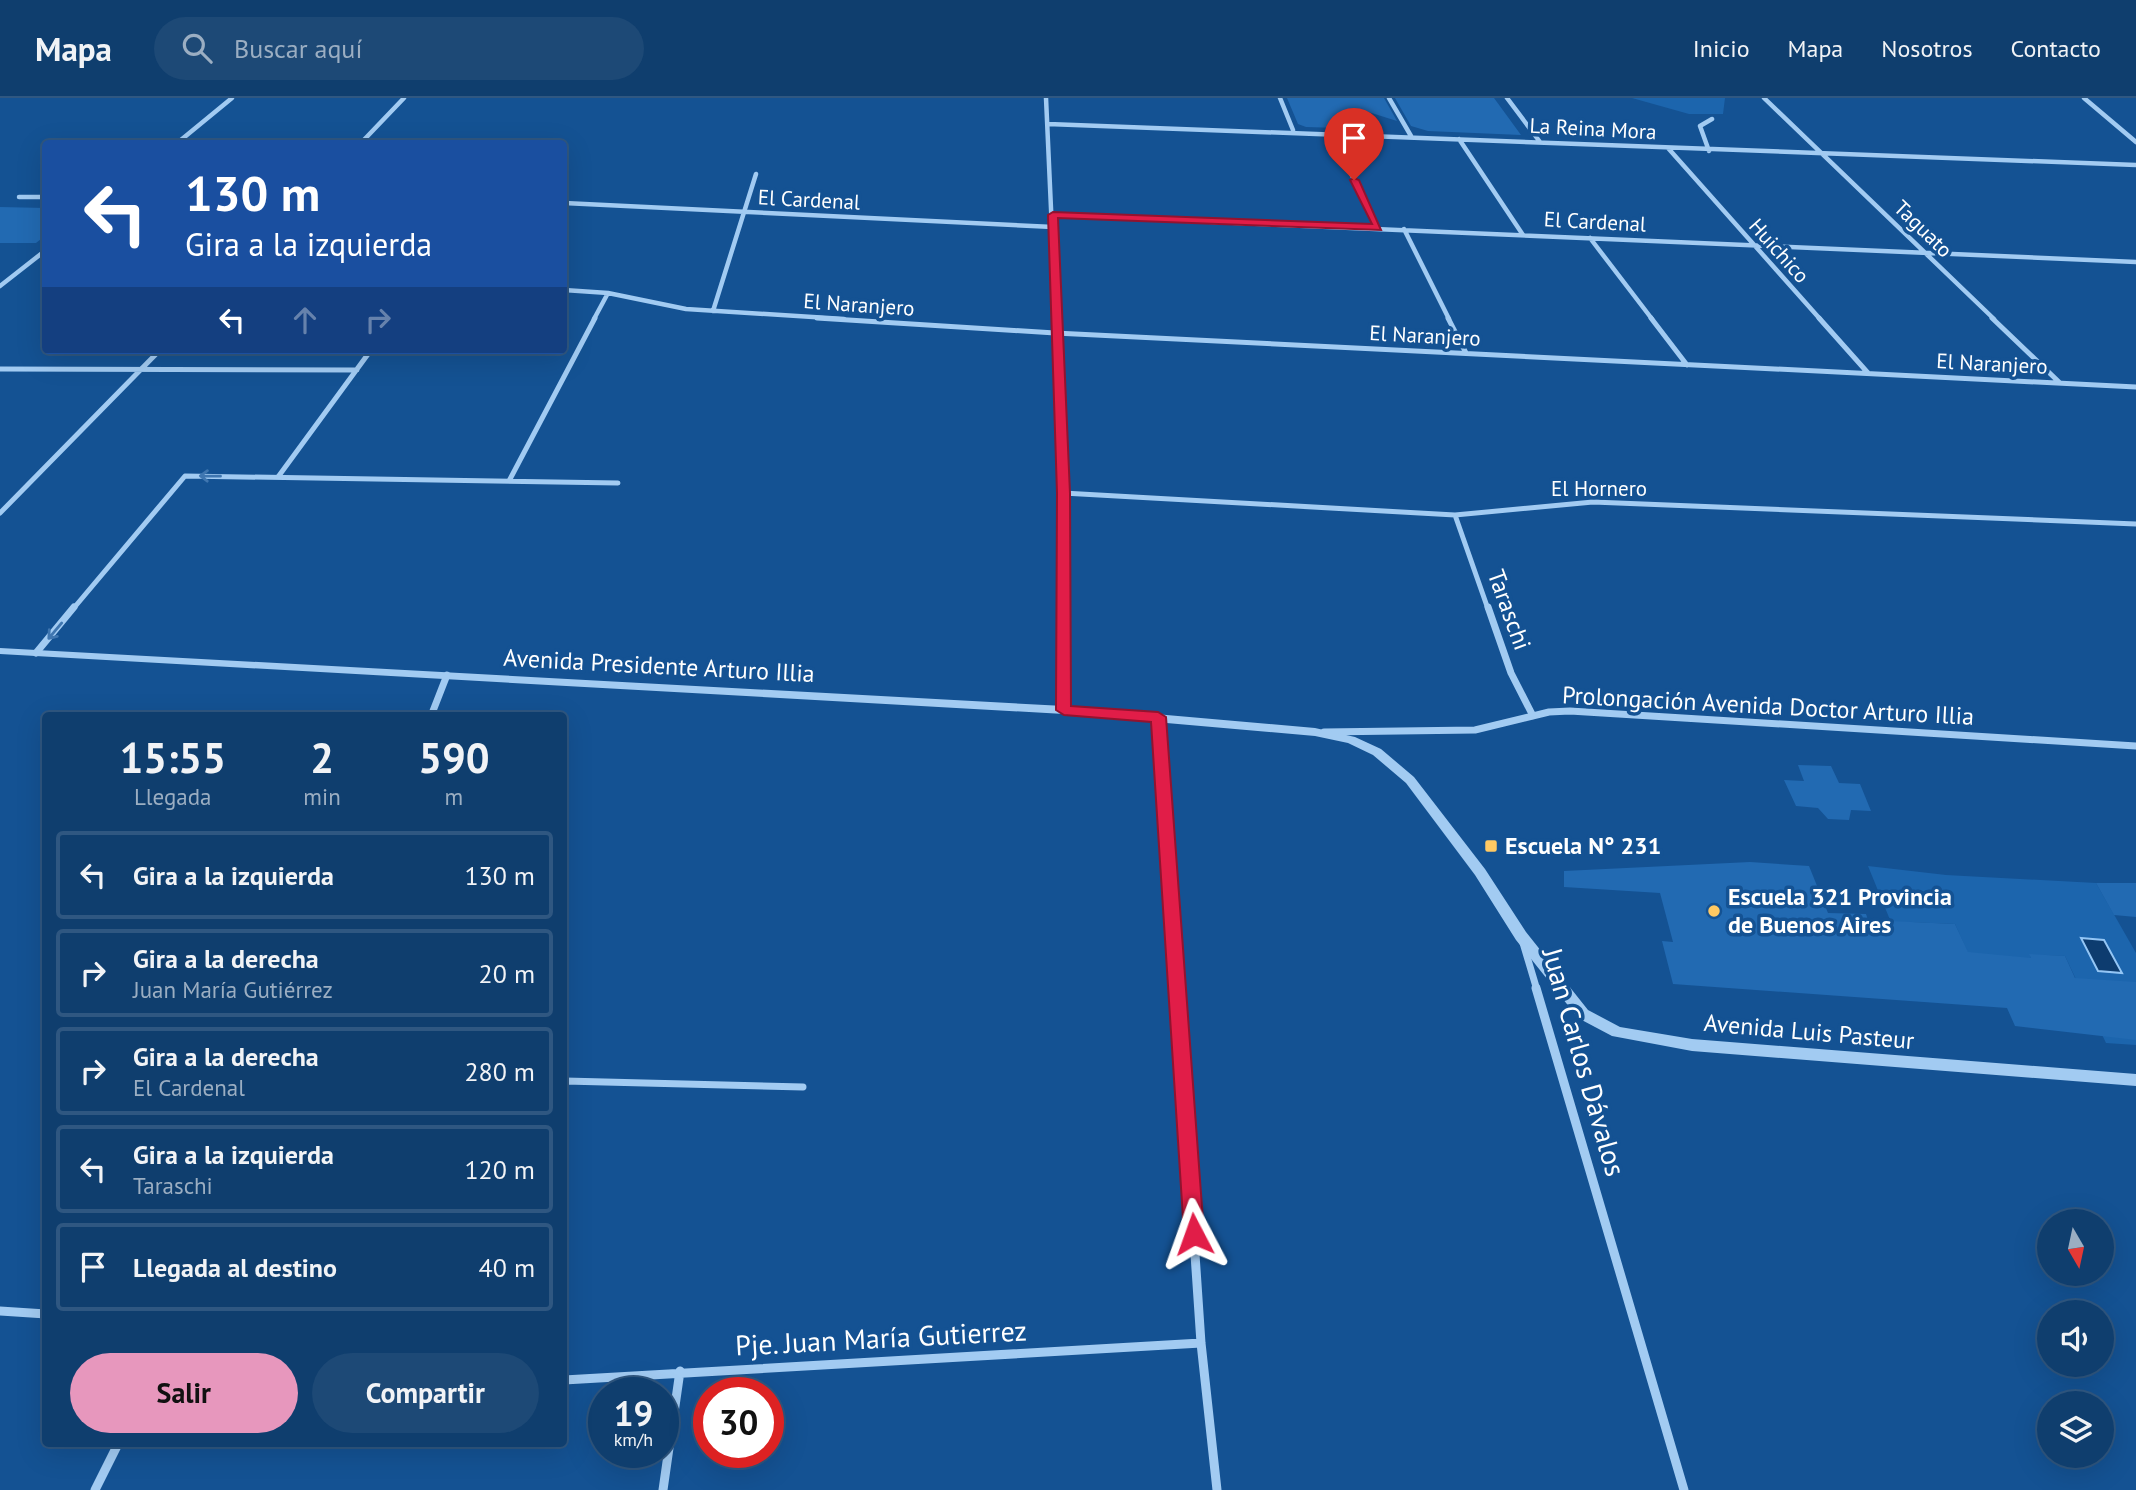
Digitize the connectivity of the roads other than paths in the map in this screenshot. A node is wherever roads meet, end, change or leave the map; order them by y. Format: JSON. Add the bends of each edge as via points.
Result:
{"nodes":[{"id":1,"x":232,"y":98,"type":"edge"},
{"id":2,"x":404,"y":98,"type":"edge"},
{"id":3,"x":1046,"y":98,"type":"edge"},
{"id":4,"x":1280,"y":98,"type":"edge"},
{"id":5,"x":1389,"y":98,"type":"edge"},
{"id":6,"x":1507,"y":98,"type":"edge"},
{"id":7,"x":1764,"y":98,"type":"edge"},
{"id":8,"x":2084,"y":98,"type":"edge"},
{"id":9,"x":1712,"y":119,"type":"dead end"},
{"id":10,"x":1048,"y":124,"type":"junction"},
{"id":11,"x":1293,"y":130,"type":"junction"},
{"id":12,"x":1331,"y":133,"type":"junction"},
{"id":13,"x":1411,"y":136,"type":"junction"},
{"id":14,"x":1459,"y":139,"type":"junction"},
{"id":15,"x":181,"y":140,"type":"edge"},
{"id":16,"x":364,"y":140,"type":"edge"},
{"id":17,"x":1540,"y":142,"type":"junction"},
{"id":18,"x":2136,"y":142,"type":"edge"},
{"id":19,"x":1668,"y":148,"type":"junction"},
{"id":20,"x":1709,"y":151,"type":"junction"},
{"id":21,"x":1825,"y":155,"type":"junction"},
{"id":22,"x":2136,"y":165,"type":"edge"},
{"id":23,"x":756,"y":174,"type":"dead end"},
{"id":24,"x":19,"y":197,"type":"dead end"},
{"id":25,"x":42,"y":197,"type":"edge"},
{"id":26,"x":567,"y":203,"type":"edge"},
{"id":27,"x":745,"y":212,"type":"junction"},
{"id":28,"x":1053,"y":215,"type":"junction"},
{"id":29,"x":1053,"y":227,"type":"junction"},
{"id":30,"x":1378,"y":228,"type":"junction"},
{"id":31,"x":1404,"y":229,"type":"junction"},
{"id":32,"x":1523,"y":234,"type":"junction"},
{"id":33,"x":1590,"y":238,"type":"junction"},
{"id":34,"x":1753,"y":246,"type":"junction"},
{"id":35,"x":42,"y":253,"type":"edge"},
{"id":36,"x":1927,"y":254,"type":"junction"},
{"id":37,"x":2136,"y":262,"type":"edge"},
{"id":38,"x":0,"y":286,"type":"edge"},
{"id":39,"x":567,"y":290,"type":"edge"},
{"id":40,"x":608,"y":293,"type":"junction"},
{"id":41,"x":713,"y":311,"type":"junction"},
{"id":42,"x":1055,"y":333,"type":"junction"},
{"id":43,"x":1466,"y":353,"type":"junction"},
{"id":44,"x":156,"y":354,"type":"edge"},
{"id":45,"x":368,"y":354,"type":"edge"},
{"id":46,"x":1687,"y":365,"type":"junction"},
{"id":47,"x":0,"y":369,"type":"edge"},
{"id":48,"x":142,"y":369,"type":"junction"},
{"id":49,"x":357,"y":370,"type":"junction"},
{"id":50,"x":1868,"y":373,"type":"junction"},
{"id":51,"x":2060,"y":383,"type":"junction"},
{"id":52,"x":2136,"y":387,"type":"edge"},
{"id":53,"x":278,"y":477,"type":"junction"},
{"id":54,"x":509,"y":481,"type":"junction"},
{"id":55,"x":618,"y":482,"type":"dead end"},
{"id":56,"x":1063,"y":493,"type":"junction"},
{"id":57,"x":0,"y":513,"type":"edge"},
{"id":58,"x":1455,"y":515,"type":"junction"},
{"id":59,"x":2136,"y":524,"type":"edge"},
{"id":60,"x":0,"y":651,"type":"edge"},
{"id":61,"x":36,"y":653,"type":"junction"},
{"id":62,"x":447,"y":675,"type":"junction"},
{"id":63,"x":1064,"y":710,"type":"junction"},
{"id":64,"x":433,"y":712,"type":"edge"},
{"id":65,"x":1533,"y":716,"type":"junction"},
{"id":66,"x":1158,"y":717,"type":"junction"},
{"id":67,"x":1315,"y":732,"type":"junction"},
{"id":68,"x":2136,"y":746,"type":"edge"},
{"id":69,"x":1521,"y":936,"type":"junction"},
{"id":70,"x":2136,"y":1080,"type":"edge"},
{"id":71,"x":567,"y":1081,"type":"edge"},
{"id":72,"x":803,"y":1087,"type":"dead end"},
{"id":73,"x":0,"y":1311,"type":"edge"},
{"id":74,"x":42,"y":1314,"type":"edge"},
{"id":75,"x":1202,"y":1343,"type":"junction"},
{"id":76,"x":680,"y":1371,"type":"junction"},
{"id":77,"x":567,"y":1380,"type":"edge"},
{"id":78,"x":116,"y":1447,"type":"edge"},
{"id":79,"x":95,"y":1490,"type":"edge"},
{"id":80,"x":663,"y":1490,"type":"edge"},
{"id":81,"x":1217,"y":1490,"type":"edge"},
{"id":82,"x":1684,"y":1490,"type":"edge"}],
"edges":[{"from":1,"to":15,"type":"street"},
{"from":2,"to":16,"type":"street"},
{"from":3,"to":10,"type":"street"},
{"from":4,"to":11,"type":"street"},
{"from":5,"to":13,"type":"street"},
{"from":6,"to":17,"type":"street"},
{"from":7,"to":21,"type":"street","name":"Taguato"},
{"from":8,"to":18,"type":"street"},
{"from":9,"to":20,"type":"street","via":[[1700,126]]},
{"from":10,"to":11,"type":"street","name":"La Reina Mora"},
{"from":10,"to":28,"type":"street"},
{"from":11,"to":12,"type":"street","name":"La Reina Mora"},
{"from":12,"to":13,"type":"street","name":"La Reina Mora"},
{"from":12,"to":30,"type":"street"},
{"from":13,"to":14,"type":"street","name":"La Reina Mora"},
{"from":14,"to":17,"type":"street","name":"La Reina Mora"},
{"from":14,"to":32,"type":"street"},
{"from":17,"to":19,"type":"street","name":"La Reina Mora"},
{"from":19,"to":20,"type":"street","name":"La Reina Mora"},
{"from":19,"to":34,"type":"street","name":"Huichico"},
{"from":20,"to":21,"type":"street","name":"La Reina Mora"},
{"from":21,"to":22,"type":"street","name":"La Reina Mora"},
{"from":21,"to":36,"type":"street","name":"Taguato"},
{"from":23,"to":27,"type":"street"},
{"from":24,"to":25,"type":"street"},
{"from":26,"to":27,"type":"street","name":"El Cardenal"},
{"from":27,"to":29,"type":"street","name":"El Cardenal"},
{"from":27,"to":41,"type":"street"},
{"from":28,"to":29,"type":"street"},
{"from":28,"to":30,"type":"street","name":"El Cardenal"},
{"from":29,"to":42,"type":"street"},
{"from":30,"to":31,"type":"street","name":"El Cardenal"},
{"from":31,"to":32,"type":"street","name":"El Cardenal"},
{"from":31,"to":43,"type":"street"},
{"from":32,"to":33,"type":"street","name":"El Cardenal"},
{"from":33,"to":34,"type":"street","name":"El Cardenal"},
{"from":33,"to":46,"type":"street"},
{"from":34,"to":36,"type":"street","name":"El Cardenal"},
{"from":34,"to":50,"type":"street","name":"Huichico"},
{"from":35,"to":38,"type":"street"},
{"from":36,"to":37,"type":"street","name":"El Cardenal"},
{"from":36,"to":51,"type":"street","name":"Taguato"},
{"from":39,"to":40,"type":"street","name":"El Naranjero"},
{"from":40,"to":41,"type":"street","name":"El Naranjero"},
{"from":40,"to":54,"type":"street"},
{"from":41,"to":42,"type":"street","name":"El Naranjero"},
{"from":42,"to":43,"type":"street","name":"El Naranjero"},
{"from":42,"to":56,"type":"street"},
{"from":43,"to":46,"type":"street","name":"El Naranjero"},
{"from":44,"to":48,"type":"street"},
{"from":45,"to":49,"type":"street"},
{"from":46,"to":50,"type":"street","name":"El Naranjero"},
{"from":47,"to":48,"type":"street"},
{"from":48,"to":49,"type":"street"},
{"from":48,"to":57,"type":"street"},
{"from":49,"to":53,"type":"street"},
{"from":50,"to":51,"type":"street","name":"El Naranjero"},
{"from":51,"to":52,"type":"street","name":"El Naranjero"},
{"from":53,"to":54,"type":"street"},
{"from":53,"to":61,"type":"street","one_way":true,"via":[[185,476]]},
{"from":54,"to":55,"type":"street"},
{"from":56,"to":58,"type":"street","name":"El Hornero"},
{"from":56,"to":63,"type":"street"},
{"from":58,"to":59,"type":"street","name":"El Hornero","via":[[1593,502]]},
{"from":58,"to":65,"type":"street","name":"Taraschi","via":[[1511,673]]},
{"from":60,"to":61,"type":"street","name":"Avenida Presidente Arturo Illia"},
{"from":61,"to":62,"type":"street","name":"Avenida Presidente Arturo Illia"},
{"from":62,"to":63,"type":"street","name":"Avenida Presidente Arturo Illia"},
{"from":62,"to":64,"type":"street"},
{"from":63,"to":66,"type":"street","name":"Avenida Presidente Arturo Illia"},
{"from":65,"to":67,"type":"street","name":"Prolongación Avenida Doctor Arturo Illia","via":[[1475,730]]},
{"from":65,"to":68,"type":"street","name":"Prolongación Avenida Doctor Arturo Illia","via":[[1570,711]]},
{"from":66,"to":67,"type":"street","name":"Avenida Presidente Arturo Illia"},
{"from":66,"to":75,"type":"street"},
{"from":67,"to":69,"type":"street","name":"Juan Carlos Dávalos","via":[[1377,752],[1410,780],[1472,861]]},
{"from":69,"to":70,"type":"street","name":"Avenida Luis Pasteur","via":[[1583,1013],[1617,1032],[1692,1045]]},
{"from":69,"to":82,"type":"street","name":"Juan Carlos Dávalos"},
{"from":71,"to":72,"type":"lane"},
{"from":73,"to":74,"type":"street"},
{"from":75,"to":76,"type":"street","name":"Pje. Juan María Gutierrez"},
{"from":75,"to":81,"type":"street"},
{"from":76,"to":77,"type":"street","name":"Pje. Juan María Gutierrez"},
{"from":76,"to":80,"type":"street"},
{"from":78,"to":79,"type":"street"}]}
